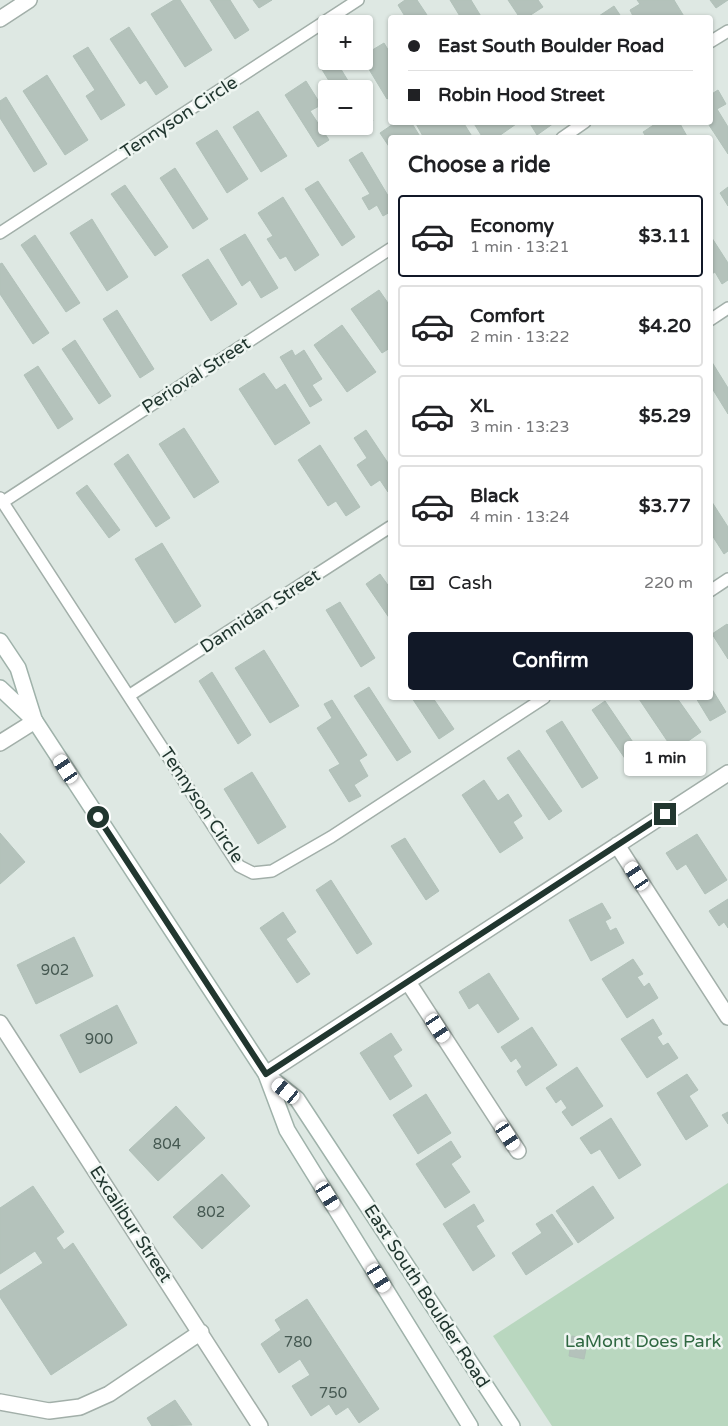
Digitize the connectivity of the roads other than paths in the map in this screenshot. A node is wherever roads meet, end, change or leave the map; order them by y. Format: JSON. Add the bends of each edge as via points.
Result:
{"nodes":[{"id":1,"x":29,"y":0,"type":"edge"},
{"id":2,"x":358,"y":0,"type":"edge"},
{"id":3,"x":0,"y":19,"type":"edge"},
{"id":4,"x":728,"y":31,"type":"edge"},
{"id":5,"x":713,"y":40,"type":"edge"},
{"id":6,"x":581,"y":125,"type":"edge"},
{"id":7,"x":566,"y":135,"type":"edge"},
{"id":8,"x":0,"y":233,"type":"edge"},
{"id":9,"x":388,"y":250,"type":"edge"},
{"id":10,"x":728,"y":308,"type":"edge"},
{"id":11,"x":713,"y":318,"type":"edge"},
{"id":12,"x":1,"y":500,"type":"edge"},
{"id":13,"x":388,"y":528,"type":"edge"},
{"id":14,"x":728,"y":579,"type":"edge"},
{"id":15,"x":713,"y":589,"type":"edge"},
{"id":16,"x":0,"y":641,"type":"edge"},
{"id":17,"x":0,"y":688,"type":"edge"},
{"id":18,"x":130,"y":695,"type":"junction"},
{"id":19,"x":541,"y":700,"type":"edge"},
{"id":20,"x":35,"y":721,"type":"junction"},
{"id":21,"x":0,"y":743,"type":"edge"},
{"id":22,"x":728,"y":773,"type":"edge"},
{"id":23,"x":617,"y":845,"type":"junction"},
{"id":24,"x":408,"y":982,"type":"junction"},
{"id":25,"x":728,"y":1017,"type":"edge"},
{"id":26,"x":0,"y":1023,"type":"edge"},
{"id":27,"x":266,"y":1074,"type":"junction"},
{"id":28,"x":518,"y":1152,"type":"dead end"},
{"id":29,"x":201,"y":1332,"type":"junction"},
{"id":30,"x":0,"y":1402,"type":"edge"},
{"id":31,"x":260,"y":1426,"type":"edge"},
{"id":32,"x":470,"y":1426,"type":"edge"},
{"id":33,"x":512,"y":1426,"type":"edge"}],
"edges":[{"from":1,"to":3,"type":"street"},
{"from":2,"to":8,"type":"lane","name":"Tennyson Circle"},
{"from":4,"to":5,"type":"lane"},
{"from":6,"to":7,"type":"lane"},
{"from":9,"to":12,"type":"lane","name":"Perioval Street"},
{"from":10,"to":11,"type":"lane"},
{"from":12,"to":18,"type":"lane","name":"Tennyson Circle"},
{"from":13,"to":18,"type":"lane","name":"Dannidan Street"},
{"from":14,"to":15,"type":"lane"},
{"from":16,"to":20,"type":"street","name":"East South Boulder Road","via":[[18,668]]},
{"from":17,"to":20,"type":"street","name":"East South Boulder Road"},
{"from":18,"to":19,"type":"lane","name":"Tennyson Circle","via":[[240,866],[254,873],[272,871],[331,837]]},
{"from":20,"to":21,"type":"street"},
{"from":20,"to":27,"type":"street","name":"East South Boulder Road"},
{"from":22,"to":23,"type":"street"},
{"from":23,"to":24,"type":"street"},
{"from":23,"to":25,"type":"street"},
{"from":24,"to":27,"type":"street"},
{"from":24,"to":28,"type":"street"},
{"from":26,"to":29,"type":"street","name":"Excalibur Street"},
{"from":27,"to":32,"type":"street","name":"East South Boulder Road","via":[[288,1130]]},
{"from":27,"to":33,"type":"street","name":"East South Boulder Road","via":[[297,1099]]},
{"from":29,"to":30,"type":"street","via":[[109,1394],[80,1407],[49,1411]]},
{"from":29,"to":31,"type":"street","name":"Excalibur Street"}]}
